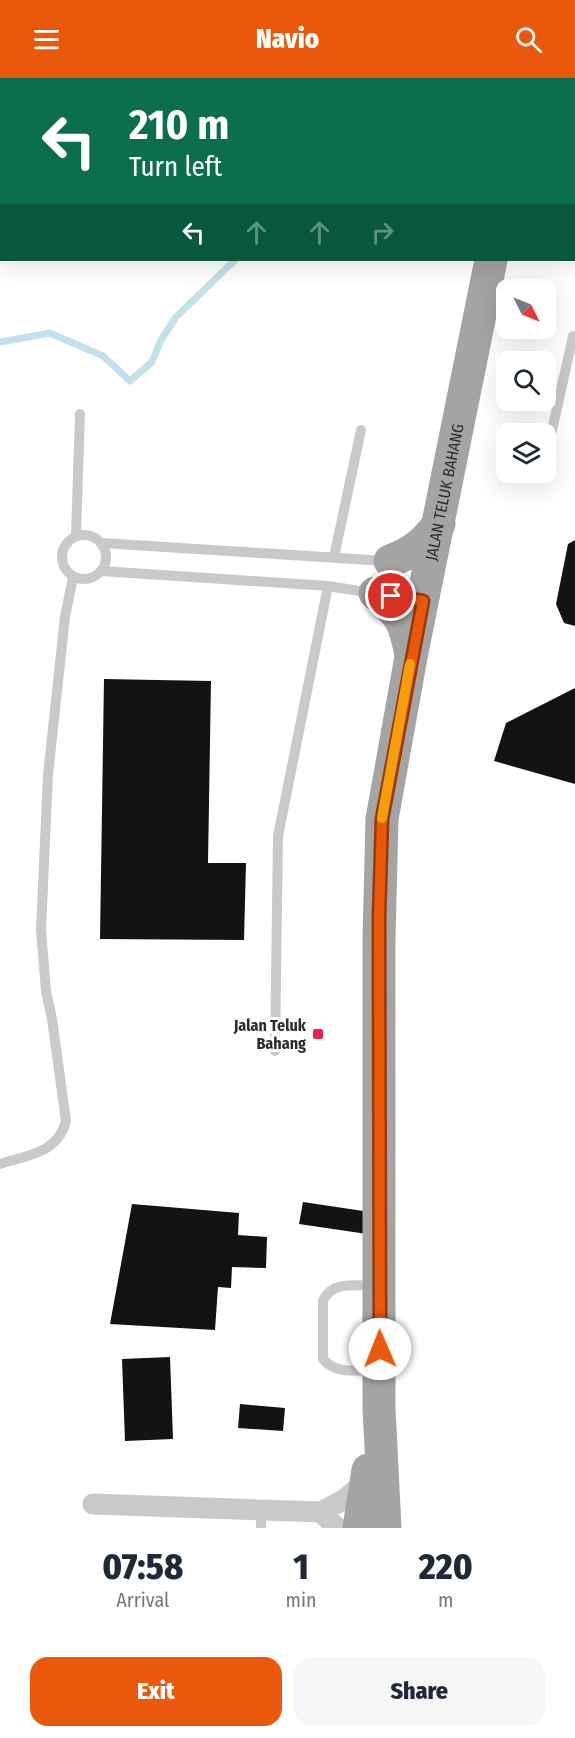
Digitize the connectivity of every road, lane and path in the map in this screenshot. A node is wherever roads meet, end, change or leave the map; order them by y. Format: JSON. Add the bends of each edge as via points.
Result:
{"nodes":[{"id":1,"x":490,"y":261,"type":"edge"},
{"id":2,"x":573,"y":336,"type":"dead end"},
{"id":3,"x":80,"y":414,"type":"dead end"},
{"id":4,"x":554,"y":423,"type":"edge"},
{"id":5,"x":362,"y":430,"type":"dead end"},
{"id":6,"x":76,"y":535,"type":"junction"},
{"id":7,"x":102,"y":543,"type":"junction"},
{"id":8,"x":334,"y":557,"type":"junction"},
{"id":9,"x":413,"y":564,"type":"junction"},
{"id":10,"x":101,"y":571,"type":"junction"},
{"id":11,"x":74,"y":577,"type":"junction"},
{"id":12,"x":328,"y":586,"type":"junction"},
{"id":13,"x":401,"y":597,"type":"junction"},
{"id":14,"x":411,"y":657,"type":"junction"},
{"id":15,"x":275,"y":1051,"type":"dead end"},
{"id":16,"x":0,"y":1164,"type":"edge"},
{"id":17,"x":379,"y":1287,"type":"junction"},
{"id":18,"x":380,"y":1370,"type":"junction"},
{"id":19,"x":379,"y":1408,"type":"junction"},
{"id":20,"x":366,"y":1481,"type":"junction"},
{"id":21,"x":93,"y":1504,"type":"dead end"},
{"id":22,"x":321,"y":1512,"type":"junction"},
{"id":23,"x":261,"y":1519,"type":"edge"},
{"id":24,"x":337,"y":1528,"type":"edge"},
{"id":25,"x":359,"y":1528,"type":"edge"},
{"id":26,"x":385,"y":1528,"type":"edge"}],
"edges":[{"from":1,"to":9,"type":"main road","name":"JALAN TELUK BAHANG","via":[[439,524],[410,553]]},
{"from":2,"to":4,"type":"lane"},
{"from":3,"to":6,"type":"lane"},
{"from":5,"to":8,"type":"lane"},
{"from":6,"to":7,"type":"lane","via":[[90,535]]},
{"from":6,"to":11,"type":"lane","via":[[65,545],[61,559]]},
{"from":7,"to":8,"type":"lane"},
{"from":7,"to":10,"type":"lane","via":[[106,557]]},
{"from":8,"to":9,"type":"lane"},
{"from":9,"to":13,"type":"main road","name":"JALAN TELUK BAHANG"},
{"from":10,"to":11,"type":"lane","via":[[88,579]]},
{"from":10,"to":12,"type":"lane"},
{"from":11,"to":16,"type":"lane","via":[[65,617],[48,775],[41,930],[66,1121],[51,1147]]},
{"from":12,"to":13,"type":"lane"},
{"from":12,"to":15,"type":"lane","via":[[278,836]]},
{"from":13,"to":14,"type":"main road","name":"JALAN TELUK BAHANG"},
{"from":13,"to":14,"type":"main road"},
{"from":14,"to":17,"type":"main road","name":"JALAN TELUK BAHANG","via":[[382,819]]},
{"from":17,"to":18,"type":"main road","name":"JALAN TELUK BAHANG"},
{"from":17,"to":18,"type":"lane","via":[[339,1286],[329,1291],[324,1301],[323,1359],[338,1370]]},
{"from":18,"to":19,"type":"main road","name":"JALAN TELUK BAHANG"},
{"from":19,"to":20,"type":"main road","name":"JALAN TELUK BAHANG"},
{"from":19,"to":26,"type":"main road","name":"JALAN TELUK BAHANG"},
{"from":20,"to":22,"type":"street"},
{"from":20,"to":25,"type":"main road","name":"JALAN TELUK BAHANG"},
{"from":21,"to":23,"type":"street"},
{"from":22,"to":23,"type":"street"},
{"from":22,"to":24,"type":"street"}]}
